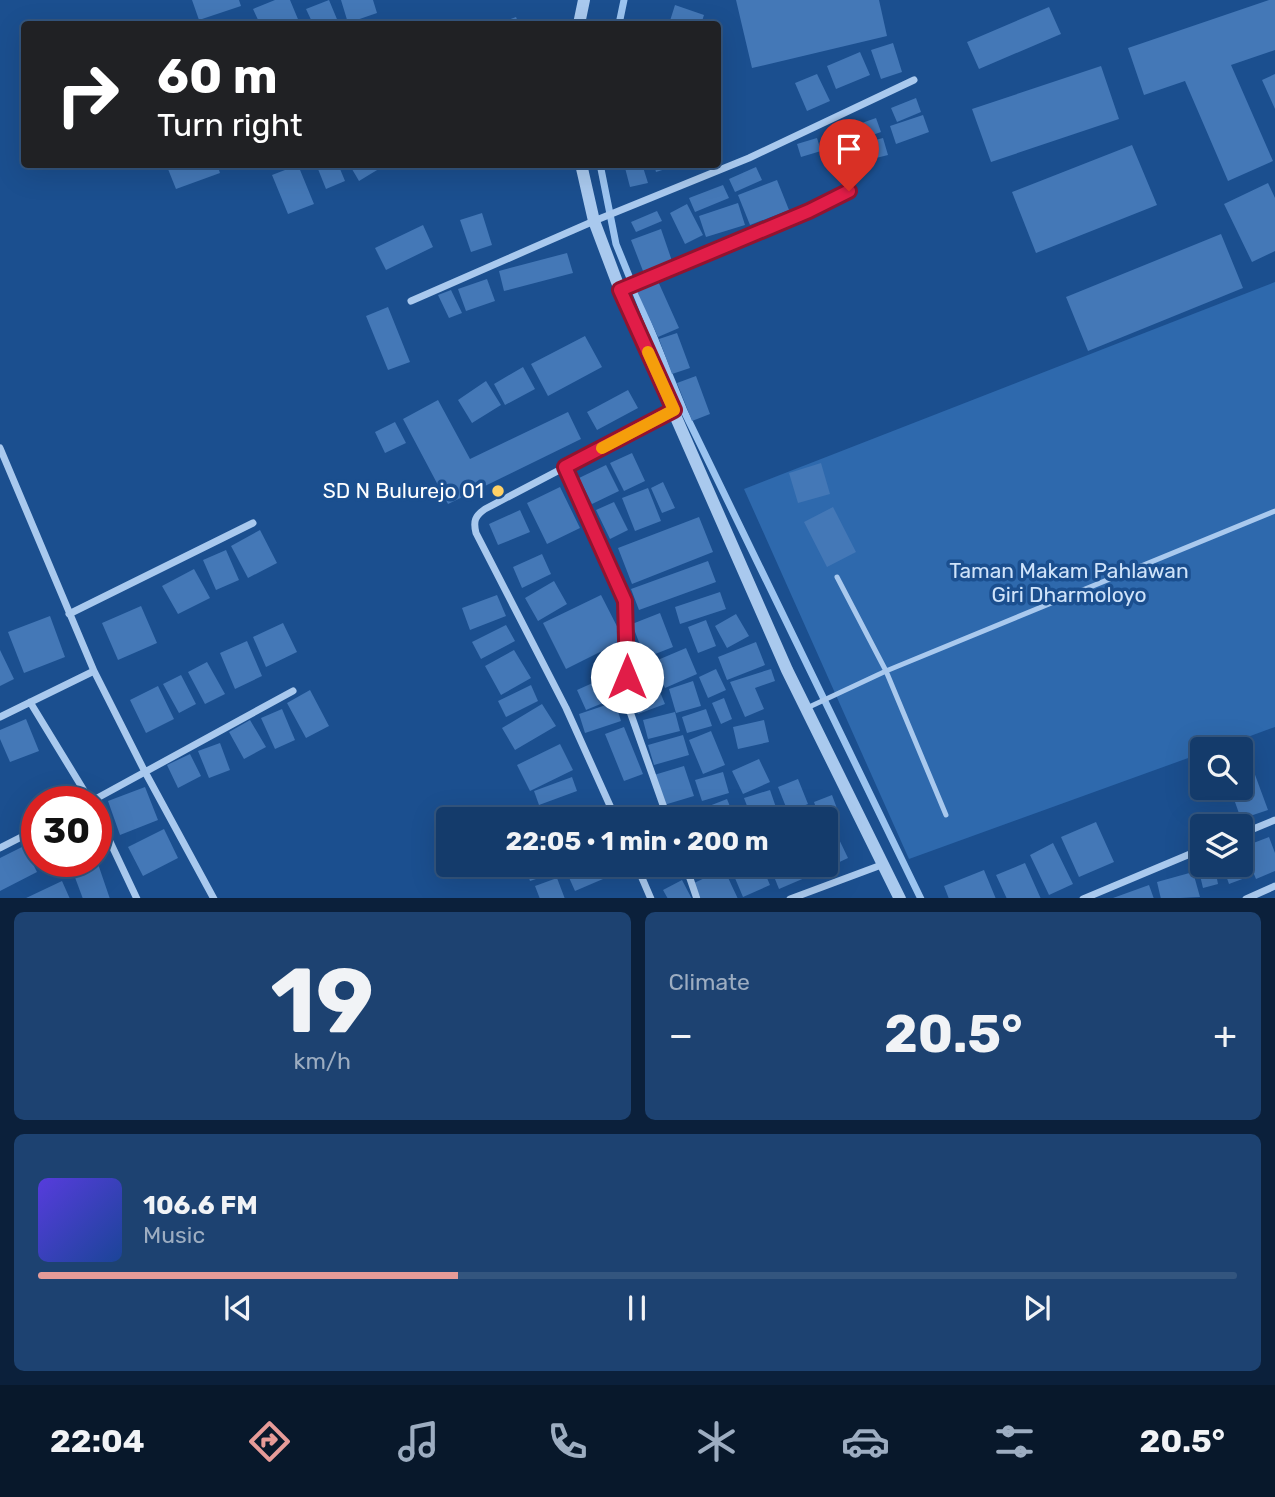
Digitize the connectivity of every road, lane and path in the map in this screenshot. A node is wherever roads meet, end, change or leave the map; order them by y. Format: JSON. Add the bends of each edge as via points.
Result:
{"nodes":[{"id":1,"x":583,"y":0,"type":"edge"},
{"id":2,"x":580,"y":21,"type":"edge"},
{"id":3,"x":914,"y":80,"type":"dead end"},
{"id":4,"x":582,"y":168,"type":"edge"},
{"id":5,"x":849,"y":191,"type":"dead end"},
{"id":6,"x":594,"y":221,"type":"junction"},
{"id":7,"x":626,"y":288,"type":"junction"},
{"id":8,"x":411,"y":301,"type":"dead end"},
{"id":9,"x":674,"y":410,"type":"junction"},
{"id":10,"x":0,"y":448,"type":"edge"},
{"id":11,"x":565,"y":467,"type":"junction"},
{"id":12,"x":1275,"y":511,"type":"edge"},
{"id":13,"x":253,"y":523,"type":"dead end"},
{"id":14,"x":837,"y":577,"type":"dead end"},
{"id":15,"x":69,"y":614,"type":"junction"},
{"id":16,"x":94,"y":671,"type":"junction"},
{"id":17,"x":886,"y":671,"type":"junction"},
{"id":18,"x":293,"y":691,"type":"dead end"},
{"id":19,"x":30,"y":702,"type":"junction"},
{"id":20,"x":807,"y":708,"type":"junction"},
{"id":21,"x":0,"y":717,"type":"edge"},
{"id":22,"x":144,"y":771,"type":"junction"},
{"id":23,"x":82,"y":786,"type":"edge"},
{"id":24,"x":112,"y":789,"type":"edge"},
{"id":25,"x":611,"y":807,"type":"edge"},
{"id":26,"x":664,"y":807,"type":"edge"},
{"id":27,"x":946,"y":816,"type":"dead end"},
{"id":28,"x":1275,"y":820,"type":"edge"},
{"id":29,"x":1253,"y":829,"type":"edge"},
{"id":30,"x":21,"y":837,"type":"edge"},
{"id":31,"x":112,"y":846,"type":"edge"},
{"id":32,"x":0,"y":848,"type":"edge"},
{"id":33,"x":1190,"y":854,"type":"edge"},
{"id":34,"x":884,"y":864,"type":"junction"},
{"id":35,"x":642,"y":877,"type":"edge"},
{"id":36,"x":690,"y":877,"type":"edge"},
{"id":37,"x":1275,"y":886,"type":"edge"},
{"id":38,"x":136,"y":898,"type":"edge"},
{"id":39,"x":214,"y":898,"type":"edge"},
{"id":40,"x":651,"y":898,"type":"edge"},
{"id":41,"x":697,"y":898,"type":"edge"},
{"id":42,"x":790,"y":898,"type":"edge"},
{"id":43,"x":900,"y":898,"type":"edge"},
{"id":44,"x":1083,"y":898,"type":"edge"},
{"id":45,"x":1246,"y":898,"type":"edge"}],
"edges":[{"from":1,"to":2,"type":"street"},
{"from":3,"to":6,"type":"street","via":[[749,158]]},
{"from":4,"to":6,"type":"street"},
{"from":5,"to":7,"type":"street"},
{"from":6,"to":7,"type":"street"},
{"from":6,"to":8,"type":"street"},
{"from":7,"to":9,"type":"street"},
{"from":9,"to":11,"type":"street"},
{"from":9,"to":20,"type":"street"},
{"from":10,"to":15,"type":"street"},
{"from":11,"to":25,"type":"street","via":[[485,509],[474,523]]},
{"from":11,"to":26,"type":"street","via":[[625,601],[628,706]]},
{"from":12,"to":17,"type":"lane"},
{"from":13,"to":15,"type":"street"},
{"from":14,"to":17,"type":"lane"},
{"from":15,"to":16,"type":"street"},
{"from":16,"to":19,"type":"street"},
{"from":16,"to":22,"type":"street"},
{"from":17,"to":20,"type":"lane"},
{"from":17,"to":27,"type":"lane"},
{"from":18,"to":22,"type":"street"},
{"from":19,"to":21,"type":"street"},
{"from":19,"to":23,"type":"street"},
{"from":20,"to":34,"type":"street"},
{"from":22,"to":24,"type":"street"},
{"from":22,"to":39,"type":"street"},
{"from":28,"to":29,"type":"street"},
{"from":30,"to":32,"type":"street"},
{"from":31,"to":38,"type":"street"},
{"from":33,"to":44,"type":"street"},
{"from":34,"to":42,"type":"street"},
{"from":34,"to":43,"type":"street"},
{"from":35,"to":40,"type":"street"},
{"from":36,"to":41,"type":"street"},
{"from":37,"to":45,"type":"street"}]}
